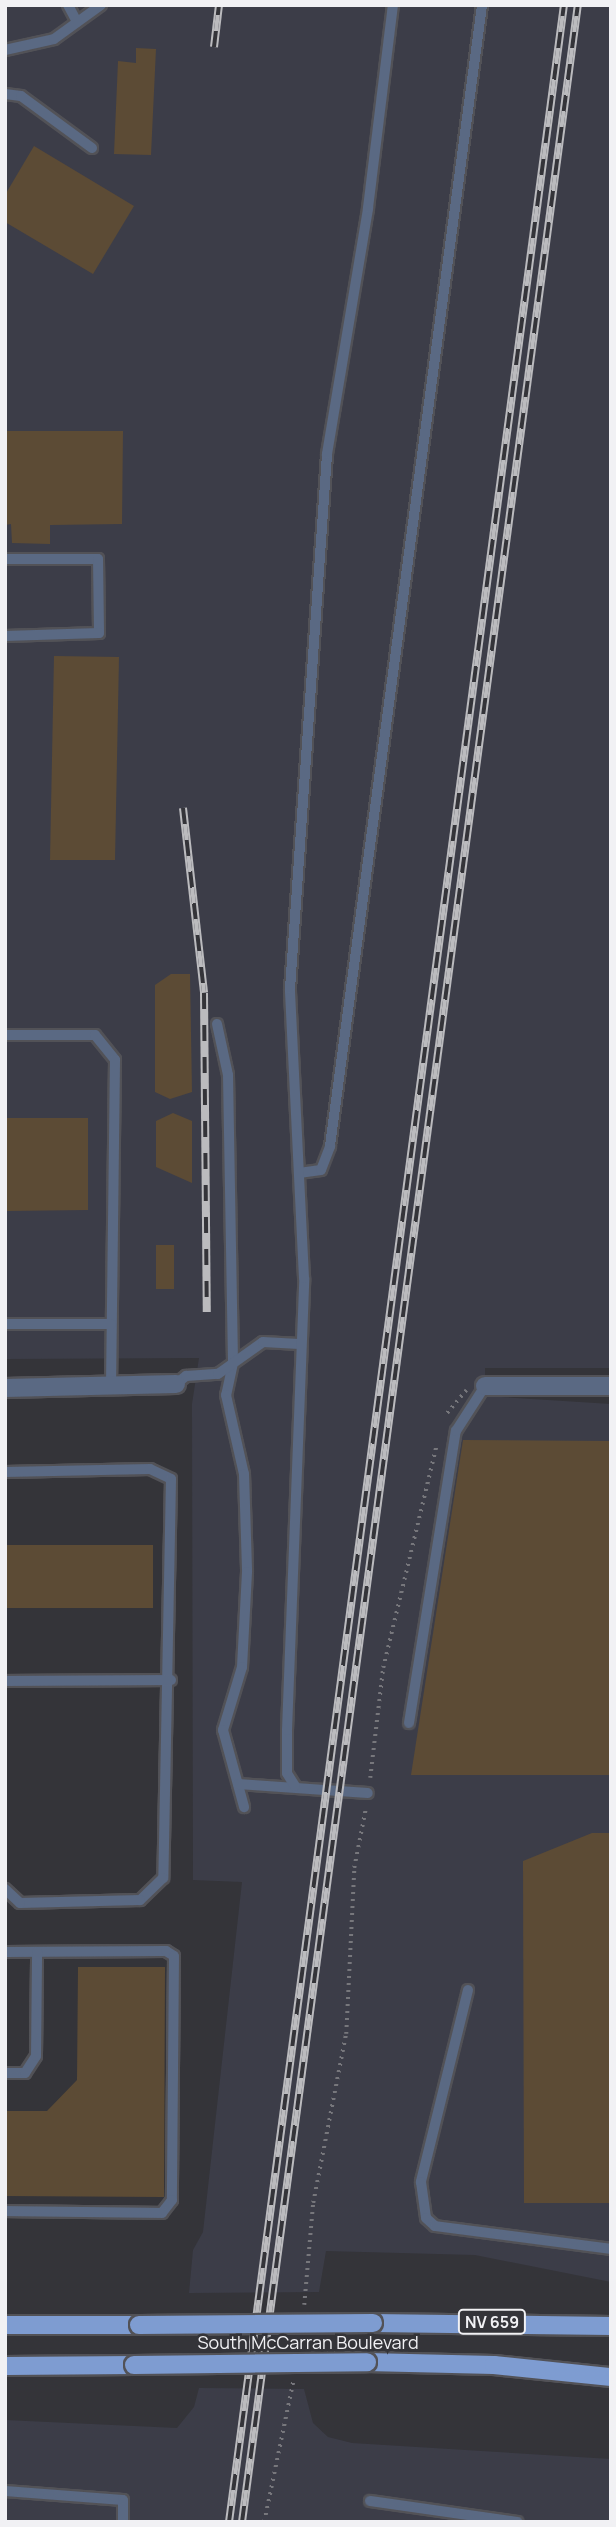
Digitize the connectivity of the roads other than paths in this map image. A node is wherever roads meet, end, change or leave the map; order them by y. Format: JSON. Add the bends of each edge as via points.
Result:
{"nodes":[{"id":1,"x":68,"y":5,"type":"edge"},
{"id":2,"x":101,"y":5,"type":"edge"},
{"id":3,"x":393,"y":5,"type":"edge"},
{"id":4,"x":482,"y":5,"type":"edge"},
{"id":5,"x":78,"y":22,"type":"junction"},
{"id":6,"x":5,"y":50,"type":"edge"},
{"id":7,"x":5,"y":94,"type":"edge"},
{"id":8,"x":92,"y":148,"type":"dead end"},
{"id":9,"x":5,"y":559,"type":"edge"},
{"id":10,"x":5,"y":636,"type":"edge"},
{"id":11,"x":217,"y":1024,"type":"dead end"},
{"id":12,"x":5,"y":1035,"type":"edge"},
{"id":13,"x":299,"y":1173,"type":"junction"},
{"id":14,"x":5,"y":1324,"type":"edge"},
{"id":15,"x":111,"y":1324,"type":"junction"},
{"id":16,"x":299,"y":1344,"type":"junction"},
{"id":17,"x":233,"y":1363,"type":"junction"},
{"id":18,"x":176,"y":1384,"type":"joint"},
{"id":19,"x":111,"y":1385,"type":"junction"},
{"id":20,"x":485,"y":1385,"type":"joint"},
{"id":21,"x":611,"y":1386,"type":"edge"},
{"id":22,"x":5,"y":1388,"type":"edge"},
{"id":23,"x":5,"y":1472,"type":"edge"},
{"id":24,"x":171,"y":1680,"type":"junction"},
{"id":25,"x":5,"y":1682,"type":"edge"},
{"id":26,"x":409,"y":1723,"type":"dead end"},
{"id":27,"x":239,"y":1784,"type":"junction"},
{"id":28,"x":295,"y":1786,"type":"junction"},
{"id":29,"x":368,"y":1793,"type":"road end"},
{"id":30,"x":244,"y":1807,"type":"dead end"},
{"id":31,"x":5,"y":1889,"type":"edge"},
{"id":32,"x":5,"y":1952,"type":"edge"},
{"id":33,"x":37,"y":1952,"type":"junction"},
{"id":34,"x":468,"y":1990,"type":"dead end"},
{"id":35,"x":5,"y":2073,"type":"edge"},
{"id":36,"x":5,"y":2211,"type":"edge"},
{"id":37,"x":611,"y":2249,"type":"edge"},
{"id":38,"x":5,"y":2325,"type":"edge"},
{"id":39,"x":611,"y":2326,"type":"edge"},
{"id":40,"x":5,"y":2366,"type":"edge"},
{"id":41,"x":611,"y":2377,"type":"edge"},
{"id":42,"x":5,"y":2491,"type":"edge"},
{"id":43,"x":370,"y":2501,"type":"dead end"},
{"id":44,"x":122,"y":2522,"type":"edge"},
{"id":45,"x":518,"y":2522,"type":"edge"}],
"edges":[{"from":1,"to":5,"type":"lane"},
{"from":2,"to":5,"type":"lane"},
{"from":3,"to":13,"type":"lane","via":[[368,208],[327,454],[290,989]]},
{"from":4,"to":13,"type":"lane","via":[[330,1146],[321,1170]]},
{"from":5,"to":6,"type":"lane","via":[[54,39]]},
{"from":7,"to":8,"type":"lane","via":[[21,96]]},
{"from":9,"to":10,"type":"lane","via":[[98,559],[99,634]]},
{"from":11,"to":17,"type":"lane","via":[[228,1075]]},
{"from":12,"to":15,"type":"lane","via":[[95,1035],[115,1060]]},
{"from":13,"to":16,"type":"lane","via":[[304,1278]]},
{"from":14,"to":15,"type":"lane"},
{"from":15,"to":19,"type":"lane"},
{"from":16,"to":17,"type":"lane","via":[[264,1342]]},
{"from":16,"to":28,"type":"lane","via":[[287,1730],[287,1773]]},
{"from":17,"to":18,"type":"lane"},
{"from":17,"to":27,"type":"lane","via":[[226,1395],[244,1474],[247,1572],[242,1667],[223,1730]]},
{"from":18,"to":19,"type":"street"},
{"from":19,"to":22,"type":"street"},
{"from":20,"to":21,"type":"street"},
{"from":20,"to":26,"type":"lane","via":[[456,1431]]},
{"from":23,"to":24,"type":"lane","via":[[150,1469],[171,1479]]},
{"from":24,"to":25,"type":"lane"},
{"from":24,"to":31,"type":"lane","via":[[163,1878],[140,1900],[20,1903]]},
{"from":27,"to":28,"type":"lane"},
{"from":27,"to":30,"type":"lane"},
{"from":28,"to":29,"type":"lane"},
{"from":32,"to":33,"type":"lane"},
{"from":33,"to":35,"type":"lane","via":[[36,2056],[25,2073]]},
{"from":33,"to":36,"type":"lane","via":[[166,1951],[174,1956],[172,2200],[162,2213]]},
{"from":34,"to":37,"type":"lane","via":[[421,2182],[425,2218],[435,2227]]},
{"from":38,"to":39,"type":"main road","name":"South McCarran Boulevard","number":"NV 659","bridge":true},
{"from":40,"to":41,"type":"main road","name":"South McCarran Boulevard","bridge":true,"via":[[368,2362],[494,2365]]},
{"from":42,"to":44,"type":"lane","via":[[123,2500]]},
{"from":43,"to":45,"type":"lane"}]}
